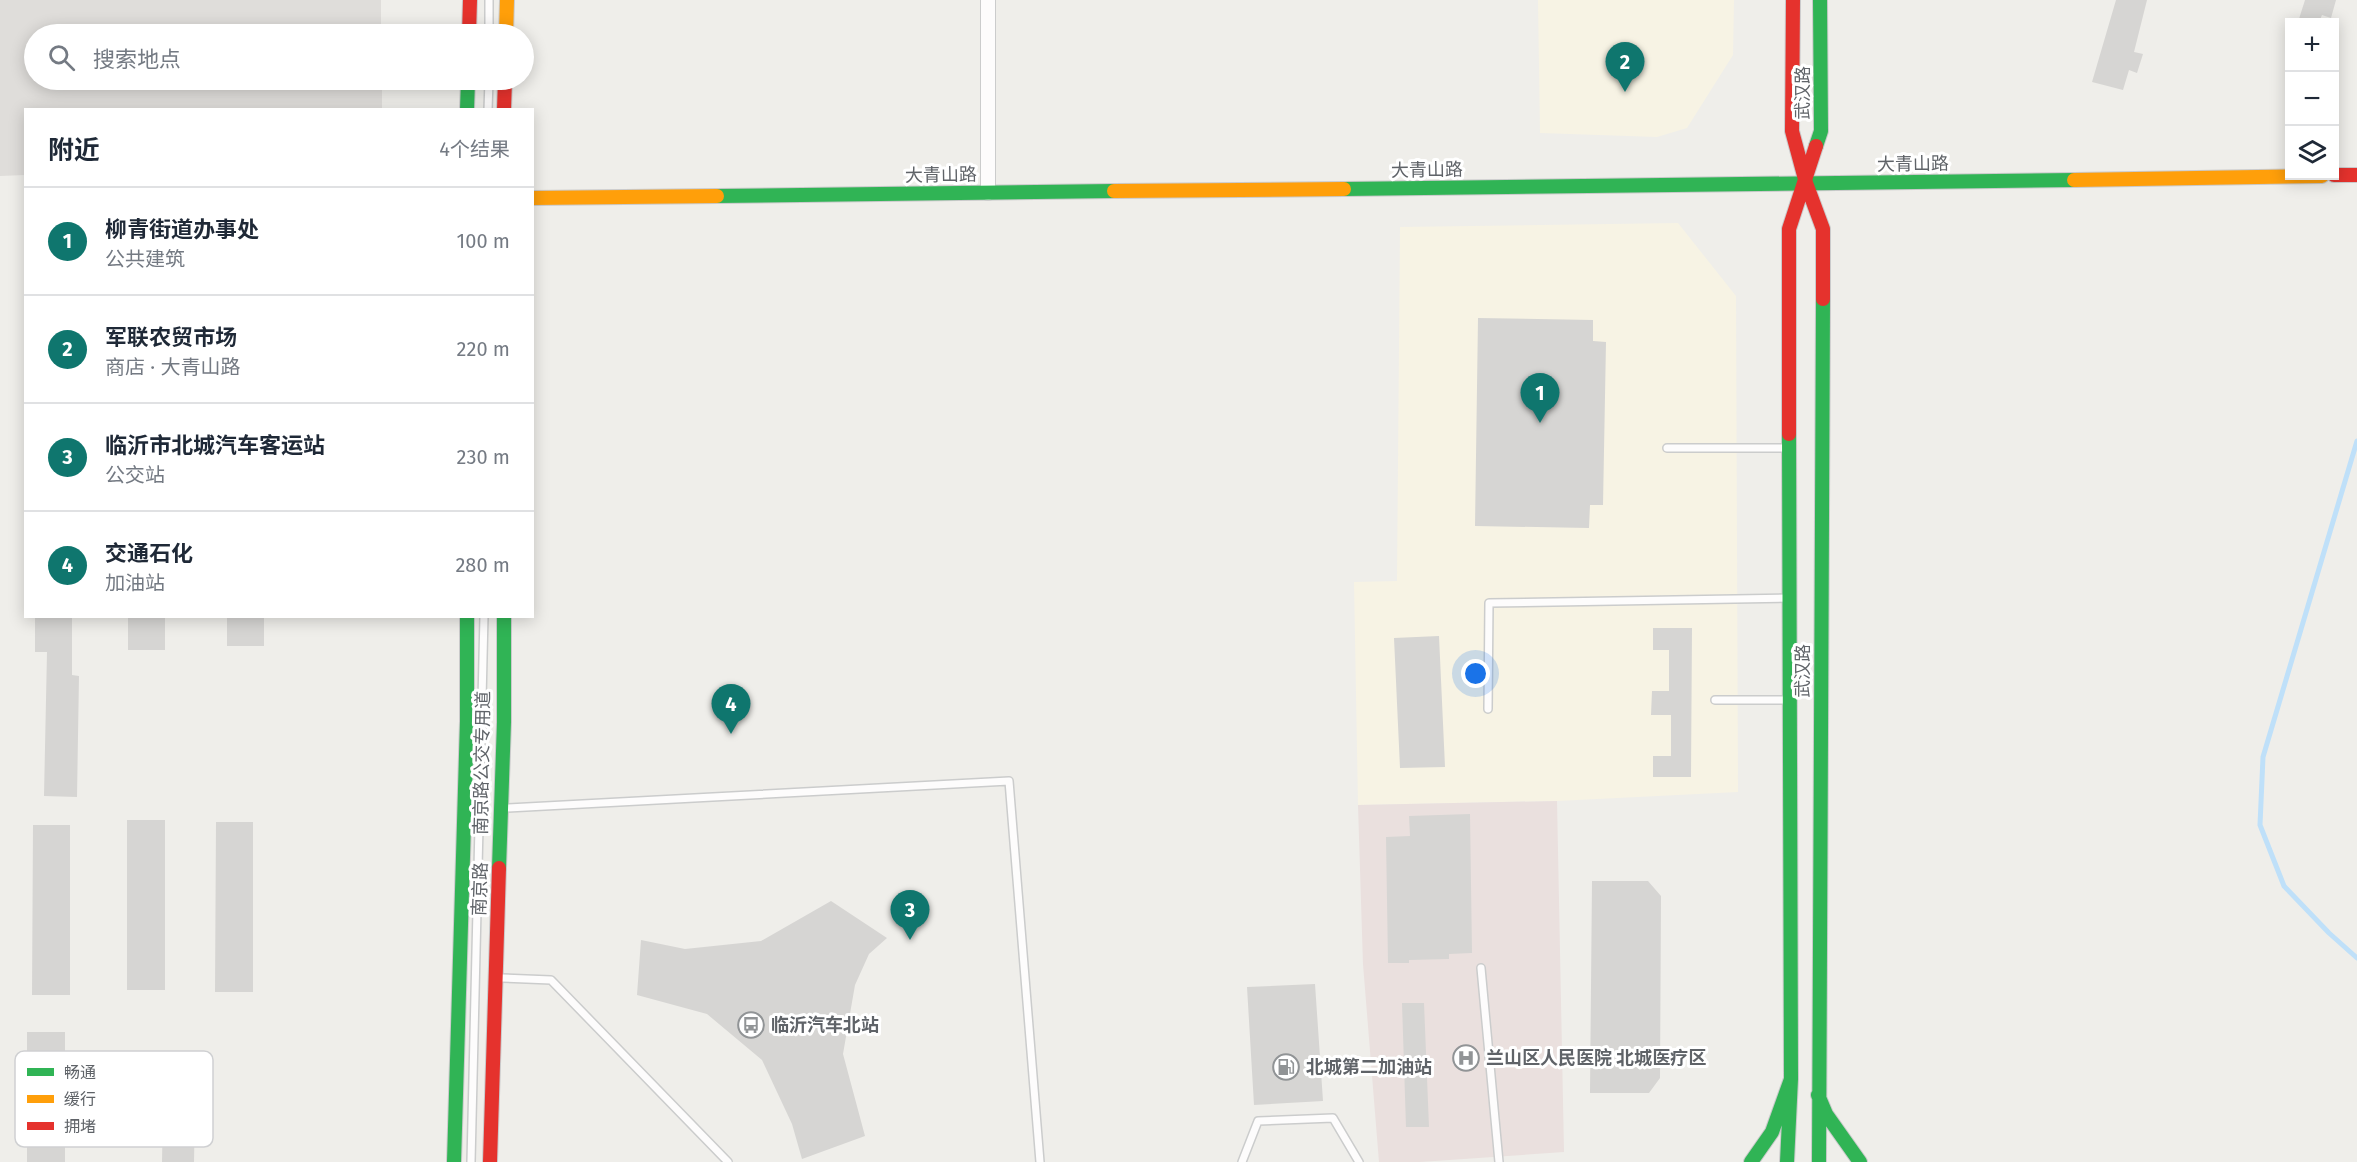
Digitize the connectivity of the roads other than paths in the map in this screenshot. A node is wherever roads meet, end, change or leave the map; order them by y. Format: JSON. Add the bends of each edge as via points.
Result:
{"nodes":[{"id":1,"x":470,"y":0,"type":"edge"},
{"id":2,"x":489,"y":0,"type":"edge"},
{"id":3,"x":507,"y":0,"type":"edge"},
{"id":4,"x":988,"y":0,"type":"edge"},
{"id":5,"x":1793,"y":0,"type":"edge"},
{"id":6,"x":1820,"y":0,"type":"edge"},
{"id":7,"x":470,"y":24,"type":"edge"},
{"id":8,"x":489,"y":24,"type":"edge"},
{"id":9,"x":506,"y":24,"type":"edge"},
{"id":10,"x":468,"y":90,"type":"edge"},
{"id":11,"x":489,"y":90,"type":"edge"},
{"id":12,"x":505,"y":90,"type":"edge"},
{"id":13,"x":467,"y":108,"type":"edge"},
{"id":14,"x":488,"y":108,"type":"edge"},
{"id":15,"x":504,"y":108,"type":"edge"},
{"id":16,"x":2339,"y":175,"type":"edge"},
{"id":17,"x":2357,"y":175,"type":"edge"},
{"id":18,"x":2285,"y":177,"type":"edge"},
{"id":19,"x":1806,"y":183,"type":"junction"},
{"id":20,"x":988,"y":193,"type":"junction"},
{"id":21,"x":534,"y":198,"type":"edge"},
{"id":22,"x":1667,"y":448,"type":"dead end"},
{"id":23,"x":1790,"y":448,"type":"junction"},
{"id":24,"x":1790,"y":598,"type":"junction"},
{"id":25,"x":467,"y":618,"type":"edge"},
{"id":26,"x":484,"y":618,"type":"edge"},
{"id":27,"x":504,"y":618,"type":"edge"},
{"id":28,"x":1715,"y":700,"type":"dead end"},
{"id":29,"x":1790,"y":700,"type":"junction"},
{"id":30,"x":1488,"y":710,"type":"dead end"},
{"id":31,"x":501,"y":808,"type":"junction"},
{"id":32,"x":1481,"y":968,"type":"dead end"},
{"id":33,"x":496,"y":977,"type":"junction"},
{"id":34,"x":1791,"y":1078,"type":"junction"},
{"id":35,"x":1818,"y":1095,"type":"junction"},
{"id":36,"x":491,"y":1127,"type":"junction"},
{"id":37,"x":454,"y":1162,"type":"edge"},
{"id":38,"x":471,"y":1162,"type":"edge"},
{"id":39,"x":490,"y":1162,"type":"edge"},
{"id":40,"x":501,"y":1162,"type":"edge"},
{"id":41,"x":728,"y":1162,"type":"edge"},
{"id":42,"x":1040,"y":1162,"type":"edge"},
{"id":43,"x":1242,"y":1162,"type":"edge"},
{"id":44,"x":1359,"y":1162,"type":"edge"},
{"id":45,"x":1499,"y":1162,"type":"edge"},
{"id":46,"x":1751,"y":1162,"type":"edge"},
{"id":47,"x":1787,"y":1162,"type":"edge"},
{"id":48,"x":1819,"y":1162,"type":"edge"},
{"id":49,"x":1860,"y":1162,"type":"edge"}],
"edges":[{"from":1,"to":7,"type":"main road"},
{"from":2,"to":8,"type":"lane"},
{"from":3,"to":9,"type":"main road"},
{"from":4,"to":20,"type":"street"},
{"from":5,"to":19,"type":"main road","name":"武汉路","via":[[1792,131]]},
{"from":6,"to":19,"type":"main road","name":"武汉路","via":[[1821,131]]},
{"from":10,"to":13,"type":"main road"},
{"from":11,"to":14,"type":"lane"},
{"from":12,"to":15,"type":"main road"},
{"from":16,"to":17,"type":"main road"},
{"from":18,"to":19,"type":"main road","name":"大青山路"},
{"from":19,"to":20,"type":"main road","name":"大青山路"},
{"from":19,"to":23,"type":"main road","name":"武汉路","via":[[1789,230]]},
{"from":19,"to":35,"type":"main road","name":"武汉路","via":[[1823,229]]},
{"from":20,"to":21,"type":"main road","name":"大青山路"},
{"from":22,"to":23,"type":"lane"},
{"from":23,"to":24,"type":"main road","name":"武汉路"},
{"from":24,"to":29,"type":"main road","name":"武汉路"},
{"from":24,"to":30,"type":"lane","via":[[1489,603]]},
{"from":25,"to":37,"type":"main road","name":"南京路"},
{"from":26,"to":38,"type":"lane","name":"南京路公交专用道"},
{"from":27,"to":31,"type":"main road","name":"南京路"},
{"from":28,"to":29,"type":"lane"},
{"from":29,"to":34,"type":"main road","name":"武汉路"},
{"from":31,"to":33,"type":"main road","name":"南京路"},
{"from":31,"to":42,"type":"lane","via":[[1009,781]]},
{"from":32,"to":45,"type":"lane"},
{"from":33,"to":36,"type":"main road","name":"南京路"},
{"from":33,"to":41,"type":"lane","via":[[551,980]]},
{"from":34,"to":46,"type":"main road","via":[[1772,1132]]},
{"from":34,"to":47,"type":"main road","name":"武汉路"},
{"from":35,"to":48,"type":"main road","name":"武汉路"},
{"from":35,"to":49,"type":"main road","via":[[1826,1114]]},
{"from":36,"to":39,"type":"main road","name":"南京路"},
{"from":36,"to":40,"type":"main road"},
{"from":43,"to":44,"type":"lane","via":[[1258,1121],[1333,1118]]}]}
